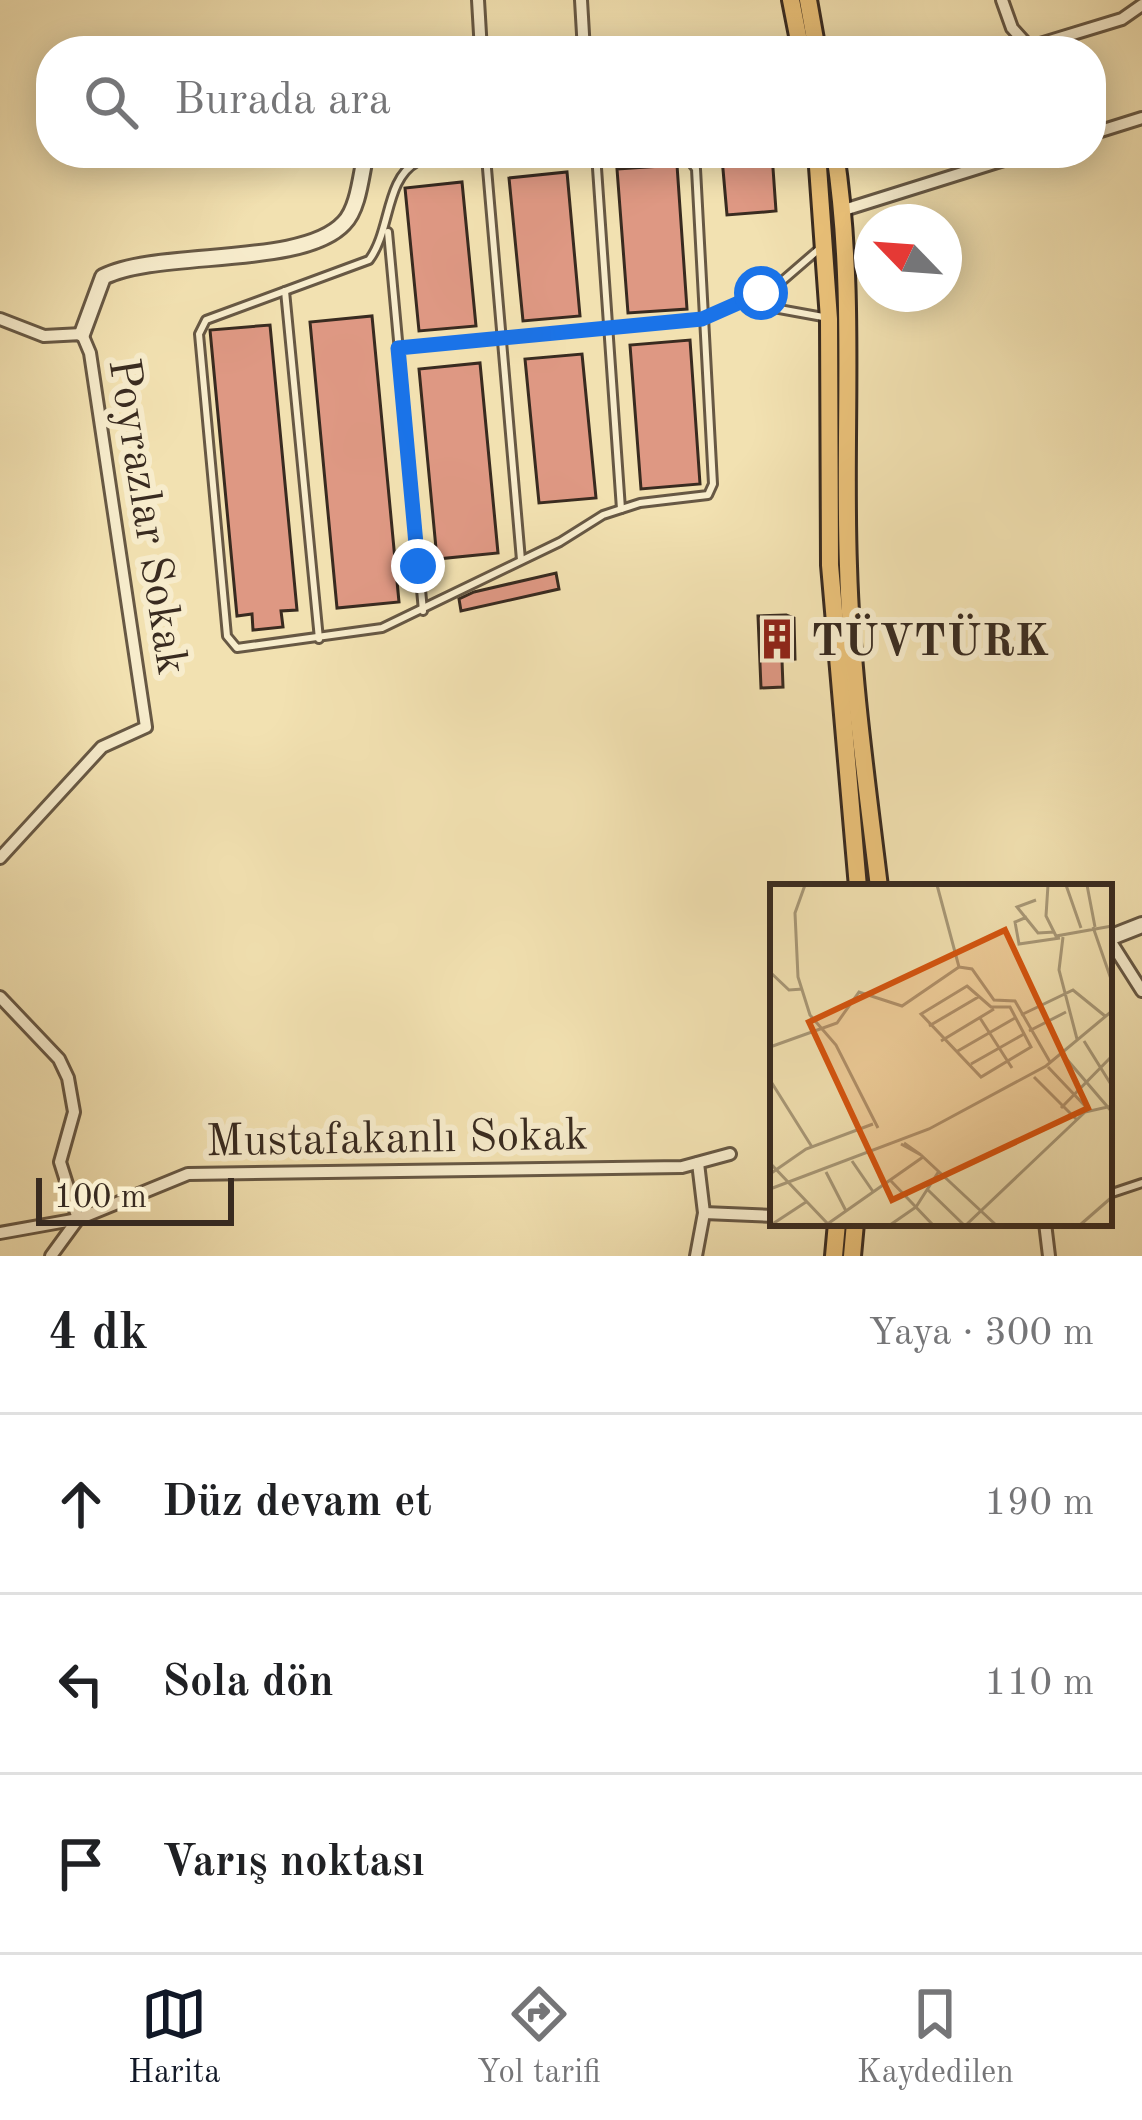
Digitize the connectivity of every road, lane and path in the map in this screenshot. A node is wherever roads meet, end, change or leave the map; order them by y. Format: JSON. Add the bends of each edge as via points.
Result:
{"nodes":[{"id":1,"x":478,"y":0,"type":"edge"},
{"id":2,"x":581,"y":0,"type":"edge"},
{"id":3,"x":791,"y":0,"type":"edge"},
{"id":4,"x":808,"y":0,"type":"edge"},
{"id":5,"x":1002,"y":0,"type":"edge"},
{"id":6,"x":1142,"y":5,"type":"edge"},
{"id":7,"x":480,"y":36,"type":"edge"},
{"id":8,"x":583,"y":36,"type":"edge"},
{"id":9,"x":798,"y":36,"type":"edge"},
{"id":10,"x":814,"y":36,"type":"edge"},
{"id":11,"x":1017,"y":36,"type":"edge"},
{"id":12,"x":1069,"y":36,"type":"edge"},
{"id":13,"x":1142,"y":118,"type":"edge"},
{"id":14,"x":1106,"y":129,"type":"edge"},
{"id":15,"x":362,"y":168,"type":"edge"},
{"id":16,"x":405,"y":168,"type":"edge"},
{"id":17,"x":487,"y":168,"type":"edge"},
{"id":18,"x":597,"y":168,"type":"edge"},
{"id":19,"x":695,"y":168,"type":"edge"},
{"id":20,"x":819,"y":168,"type":"edge"},
{"id":21,"x":837,"y":168,"type":"edge"},
{"id":22,"x":978,"y":168,"type":"edge"},
{"id":23,"x":844,"y":210,"type":"junction"},
{"id":24,"x":388,"y":226,"type":"junction"},
{"id":25,"x":826,"y":236,"type":"junction"},
{"id":26,"x":285,"y":291,"type":"junction"},
{"id":27,"x":741,"y":302,"type":"junction"},
{"id":28,"x":706,"y":317,"type":"junction"},
{"id":29,"x":0,"y":319,"type":"edge"},
{"id":30,"x":829,"y":319,"type":"junction"},
{"id":31,"x":609,"y":329,"type":"junction"},
{"id":32,"x":82,"y":334,"type":"junction"},
{"id":33,"x":502,"y":338,"type":"junction"},
{"id":34,"x":398,"y":348,"type":"junction"},
{"id":35,"x":621,"y":509,"type":"junction"},
{"id":36,"x":521,"y":560,"type":"junction"},
{"id":37,"x":423,"y":610,"type":"junction"},
{"id":38,"x":319,"y":639,"type":"junction"},
{"id":39,"x":0,"y":858,"type":"edge"},
{"id":40,"x":858,"y":884,"type":"edge"},
{"id":41,"x":879,"y":884,"type":"edge"},
{"id":42,"x":1142,"y":925,"type":"edge"},
{"id":43,"x":1112,"y":937,"type":"edge"},
{"id":44,"x":1112,"y":943,"type":"edge"},
{"id":45,"x":1142,"y":991,"type":"edge"},
{"id":46,"x":0,"y":997,"type":"edge"},
{"id":47,"x":730,"y":1154,"type":"dead end"},
{"id":48,"x":698,"y":1163,"type":"junction"},
{"id":49,"x":1142,"y":1183,"type":"edge"},
{"id":50,"x":1112,"y":1193,"type":"edge"},
{"id":51,"x":704,"y":1214,"type":"junction"},
{"id":52,"x":770,"y":1216,"type":"edge"},
{"id":53,"x":78,"y":1219,"type":"junction"},
{"id":54,"x":836,"y":1226,"type":"edge"},
{"id":55,"x":855,"y":1226,"type":"edge"},
{"id":56,"x":1045,"y":1226,"type":"edge"},
{"id":57,"x":0,"y":1233,"type":"edge"},
{"id":58,"x":51,"y":1256,"type":"edge"},
{"id":59,"x":696,"y":1256,"type":"edge"},
{"id":60,"x":834,"y":1256,"type":"edge"},
{"id":61,"x":852,"y":1256,"type":"edge"},
{"id":62,"x":1049,"y":1256,"type":"edge"}],
"edges":[{"from":1,"to":7,"type":"street"},
{"from":2,"to":8,"type":"street"},
{"from":3,"to":9,"type":"main road"},
{"from":4,"to":10,"type":"main road"},
{"from":5,"to":11,"type":"street"},
{"from":6,"to":12,"type":"street"},
{"from":13,"to":14,"type":"street"},
{"from":15,"to":32,"type":"street","via":[[341,227],[311,241],[122,267],[103,277]]},
{"from":16,"to":24,"type":"lane"},
{"from":17,"to":33,"type":"lane"},
{"from":18,"to":31,"type":"lane"},
{"from":19,"to":28,"type":"lane"},
{"from":20,"to":25,"type":"main road"},
{"from":21,"to":23,"type":"main road"},
{"from":22,"to":23,"type":"street"},
{"from":23,"to":41,"type":"main road","via":[[848,565]]},
{"from":24,"to":26,"type":"lane","via":[[369,260]]},
{"from":24,"to":34,"type":"lane"},
{"from":25,"to":27,"type":"lane","via":[[811,260]]},
{"from":25,"to":30,"type":"main road"},
{"from":26,"to":38,"type":"lane"},
{"from":26,"to":38,"type":"lane","via":[[232,307],[206,320],[199,334],[227,636],[248,650]]},
{"from":27,"to":28,"type":"lane"},
{"from":27,"to":30,"type":"lane"},
{"from":28,"to":31,"type":"lane"},
{"from":28,"to":35,"type":"lane","via":[[713,484],[708,495]]},
{"from":29,"to":32,"type":"street","via":[[44,336]]},
{"from":30,"to":40,"type":"main road","via":[[830,565]]},
{"from":31,"to":33,"type":"lane"},
{"from":31,"to":35,"type":"lane"},
{"from":32,"to":39,"type":"street","name":"Poyrazlar Sokak","via":[[120,524],[146,727],[102,747]]},
{"from":33,"to":34,"type":"lane"},
{"from":33,"to":36,"type":"lane"},
{"from":34,"to":37,"type":"lane"},
{"from":35,"to":36,"type":"lane"},
{"from":36,"to":37,"type":"lane"},
{"from":37,"to":38,"type":"lane","via":[[382,628]]},
{"from":42,"to":43,"type":"street"},
{"from":44,"to":45,"type":"street"},
{"from":46,"to":53,"type":"street","via":[[68,1078],[74,1112],[60,1162]]},
{"from":47,"to":48,"type":"street","name":"Mustafakanlı Sokak"},
{"from":48,"to":51,"type":"street"},
{"from":48,"to":53,"type":"street","name":"Mustafakanlı Sokak","via":[[188,1174]]},
{"from":49,"to":50,"type":"lane"},
{"from":51,"to":52,"type":"street"},
{"from":51,"to":59,"type":"street"},
{"from":53,"to":57,"type":"street","name":"Mustafakanlı Sokak"},
{"from":53,"to":58,"type":"street"},
{"from":54,"to":60,"type":"main road"},
{"from":55,"to":61,"type":"main road"},
{"from":56,"to":62,"type":"street"}]}
